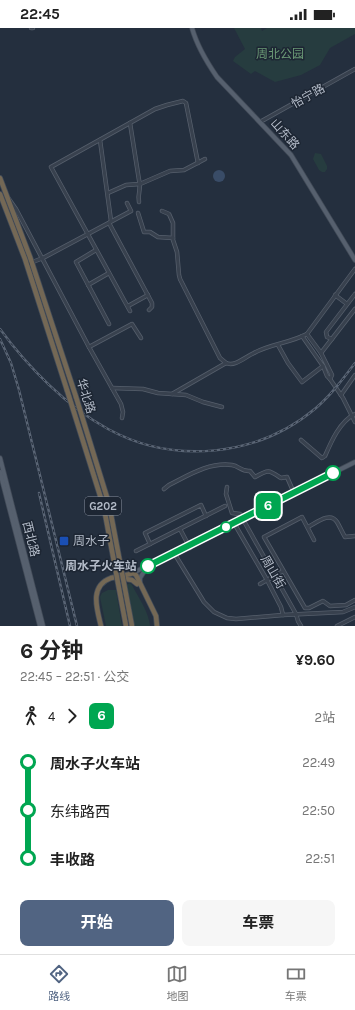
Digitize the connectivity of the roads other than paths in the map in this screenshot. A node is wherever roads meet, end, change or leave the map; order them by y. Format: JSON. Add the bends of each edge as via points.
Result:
{"nodes":[{"id":1,"x":192,"y":28,"type":"edge"},
{"id":2,"x":355,"y":69,"type":"edge"},
{"id":3,"x":260,"y":122,"type":"junction"},
{"id":4,"x":130,"y":123,"type":"junction"},
{"id":5,"x":100,"y":140,"type":"junction"},
{"id":6,"x":205,"y":158,"type":"dead end"},
{"id":7,"x":198,"y":163,"type":"junction"},
{"id":8,"x":0,"y":178,"type":"edge"},
{"id":9,"x":140,"y":184,"type":"junction"},
{"id":10,"x":108,"y":193,"type":"junction"},
{"id":11,"x":0,"y":194,"type":"edge"},
{"id":12,"x":7,"y":196,"type":"junction"},
{"id":13,"x":139,"y":202,"type":"dead end"},
{"id":14,"x":127,"y":203,"type":"dead end"},
{"id":15,"x":162,"y":211,"type":"dead end"},
{"id":16,"x":138,"y":213,"type":"dead end"},
{"id":17,"x":110,"y":222,"type":"junction"},
{"id":18,"x":88,"y":234,"type":"junction"},
{"id":19,"x":173,"y":238,"type":"junction"},
{"id":20,"x":96,"y":250,"type":"junction"},
{"id":21,"x":42,"y":258,"type":"junction"},
{"id":22,"x":355,"y":260,"type":"edge"},
{"id":23,"x":29,"y":263,"type":"junction"},
{"id":24,"x":355,"y":269,"type":"edge"},
{"id":25,"x":109,"y":273,"type":"junction"},
{"id":26,"x":88,"y":285,"type":"junction"},
{"id":27,"x":355,"y":294,"type":"edge"},
{"id":28,"x":148,"y":295,"type":"junction"},
{"id":29,"x":335,"y":295,"type":"junction"},
{"id":30,"x":347,"y":304,"type":"junction"},
{"id":31,"x":128,"y":306,"type":"junction"},
{"id":32,"x":355,"y":309,"type":"edge"},
{"id":33,"x":149,"y":310,"type":"dead end"},
{"id":34,"x":130,"y":311,"type":"dead end"},
{"id":35,"x":108,"y":324,"type":"dead end"},
{"id":36,"x":307,"y":334,"type":"junction"},
{"id":37,"x":302,"y":336,"type":"junction"},
{"id":38,"x":141,"y":338,"type":"dead end"},
{"id":39,"x":332,"y":339,"type":"junction"},
{"id":40,"x":278,"y":344,"type":"junction"},
{"id":41,"x":89,"y":347,"type":"junction"},
{"id":42,"x":321,"y":353,"type":"junction"},
{"id":43,"x":226,"y":364,"type":"junction"},
{"id":44,"x":323,"y":366,"type":"junction"},
{"id":45,"x":355,"y":375,"type":"edge"},
{"id":46,"x":330,"y":379,"type":"junction"},
{"id":47,"x":112,"y":388,"type":"junction"},
{"id":48,"x":172,"y":394,"type":"junction"},
{"id":49,"x":341,"y":395,"type":"junction"},
{"id":50,"x":222,"y":406,"type":"dead end"},
{"id":51,"x":353,"y":414,"type":"edge"},
{"id":52,"x":122,"y":418,"type":"dead end"},
{"id":53,"x":355,"y":422,"type":"edge"},
{"id":54,"x":301,"y":440,"type":"dead end"},
{"id":55,"x":0,"y":458,"type":"edge"},
{"id":56,"x":355,"y":463,"type":"edge"},
{"id":57,"x":0,"y":472,"type":"edge"},
{"id":58,"x":227,"y":487,"type":"dead end"},
{"id":59,"x":164,"y":489,"type":"dead end"},
{"id":60,"x":294,"y":493,"type":"junction"},
{"id":61,"x":225,"y":506,"type":"dead end"},
{"id":62,"x":206,"y":516,"type":"junction"},
{"id":63,"x":243,"y":520,"type":"junction"},
{"id":64,"x":235,"y":524,"type":"junction"},
{"id":65,"x":308,"y":527,"type":"junction"},
{"id":66,"x":180,"y":529,"type":"junction"},
{"id":67,"x":355,"y":536,"type":"edge"},
{"id":68,"x":314,"y":540,"type":"dead end"},
{"id":69,"x":150,"y":544,"type":"junction"},
{"id":70,"x":189,"y":547,"type":"junction"},
{"id":71,"x":136,"y":551,"type":"dead end"},
{"id":72,"x":175,"y":554,"type":"junction"},
{"id":73,"x":145,"y":570,"type":"junction"},
{"id":74,"x":283,"y":571,"type":"junction"},
{"id":75,"x":134,"y":575,"type":"junction"},
{"id":76,"x":275,"y":576,"type":"junction"},
{"id":77,"x":126,"y":578,"type":"junction"},
{"id":78,"x":267,"y":580,"type":"junction"},
{"id":79,"x":139,"y":583,"type":"junction"},
{"id":80,"x":260,"y":584,"type":"dead end"},
{"id":81,"x":355,"y":600,"type":"edge"},
{"id":82,"x":355,"y":607,"type":"edge"},
{"id":83,"x":296,"y":614,"type":"junction"},
{"id":84,"x":283,"y":615,"type":"junction"},
{"id":85,"x":355,"y":617,"type":"edge"},
{"id":86,"x":345,"y":622,"type":"junction"},
{"id":87,"x":40,"y":626,"type":"edge"},
{"id":88,"x":43,"y":626,"type":"edge"},
{"id":89,"x":102,"y":626,"type":"edge"},
{"id":90,"x":126,"y":626,"type":"edge"},
{"id":91,"x":132,"y":626,"type":"edge"},
{"id":92,"x":156,"y":626,"type":"edge"},
{"id":93,"x":301,"y":626,"type":"edge"},
{"id":94,"x":337,"y":626,"type":"edge"},
{"id":95,"x":347,"y":626,"type":"edge"}],
"edges":[{"from":1,"to":3,"type":"main road","name":"山东路","via":[[199,47],[217,77]]},
{"from":2,"to":3,"type":"street","name":"怡宁路"},
{"from":3,"to":22,"type":"main road","name":"山东路","via":[[292,155]]},
{"from":4,"to":5,"type":"street"},
{"from":4,"to":7,"type":"street","via":[[167,105],[185,102]]},
{"from":4,"to":9,"type":"street"},
{"from":5,"to":10,"type":"street"},
{"from":5,"to":18,"type":"street","via":[[51,167]]},
{"from":6,"to":7,"type":"street"},
{"from":7,"to":9,"type":"street"},
{"from":8,"to":12,"type":"highway","name":"华北路","number":"G202"},
{"from":9,"to":10,"type":"street","via":[[126,185]]},
{"from":9,"to":13,"type":"street"},
{"from":10,"to":17,"type":"street"},
{"from":11,"to":23,"type":"highway","name":"华北路","number":"G202"},
{"from":12,"to":21,"type":"street"},
{"from":12,"to":23,"type":"highway","name":"华北路","number":"G202"},
{"from":14,"to":17,"type":"street","via":[[131,211]]},
{"from":15,"to":19,"type":"street","via":[[171,217]]},
{"from":16,"to":19,"type":"street","via":[[144,232],[150,232],[158,237]]},
{"from":17,"to":18,"type":"street"},
{"from":17,"to":28,"type":"street"},
{"from":18,"to":20,"type":"street"},
{"from":18,"to":21,"type":"street"},
{"from":19,"to":43,"type":"street","via":[[180,279],[220,358]]},
{"from":20,"to":25,"type":"street"},
{"from":20,"to":26,"type":"street","via":[[76,262]]},
{"from":21,"to":23,"type":"street"},
{"from":21,"to":41,"type":"street"},
{"from":23,"to":90,"type":"highway","name":"华北路","number":"G202","bridge":true,"via":[[104,508]]},
{"from":23,"to":91,"type":"highway","name":"华北路","number":"G202","bridge":true,"via":[[76,397],[109,504]]},
{"from":24,"to":29,"type":"street"},
{"from":25,"to":26,"type":"street"},
{"from":25,"to":31,"type":"street"},
{"from":26,"to":35,"type":"street"},
{"from":27,"to":30,"type":"street"},
{"from":28,"to":31,"type":"street"},
{"from":28,"to":33,"type":"street","via":[[152,303]]},
{"from":29,"to":30,"type":"street"},
{"from":29,"to":36,"type":"street"},
{"from":30,"to":39,"type":"street","via":[[326,332],[327,337]]},
{"from":31,"to":34,"type":"street"},
{"from":32,"to":39,"type":"street"},
{"from":36,"to":37,"type":"street"},
{"from":36,"to":42,"type":"street"},
{"from":37,"to":40,"type":"street"},
{"from":37,"to":44,"type":"street"},
{"from":38,"to":41,"type":"street","via":[[132,324]]},
{"from":39,"to":42,"type":"street"},
{"from":40,"to":43,"type":"street","via":[[255,352],[233,364]]},
{"from":40,"to":44,"type":"street","via":[[302,382]]},
{"from":41,"to":47,"type":"street"},
{"from":42,"to":46,"type":"street","via":[[332,375]]},
{"from":43,"to":48,"type":"street"},
{"from":44,"to":46,"type":"street"},
{"from":45,"to":49,"type":"street"},
{"from":46,"to":49,"type":"street"},
{"from":47,"to":48,"type":"street","via":[[143,389]]},
{"from":47,"to":52,"type":"street","via":[[121,404]]},
{"from":48,"to":50,"type":"street","via":[[186,395]]},
{"from":49,"to":51,"type":"street"},
{"from":51,"to":53,"type":"street"},
{"from":51,"to":54,"type":"street","via":[[341,426],[322,458]]},
{"from":55,"to":88,"type":"main road","name":"西北路"},
{"from":56,"to":60,"type":"main road"},
{"from":56,"to":63,"type":"main road"},
{"from":57,"to":87,"type":"main road","name":"西北路"},
{"from":58,"to":63,"type":"street","name":"周山街","via":[[226,494],[232,513],[240,514]]},
{"from":59,"to":60,"type":"street","via":[[201,469],[233,465],[246,472],[250,471],[255,477],[270,471],[281,478],[287,477]]},
{"from":60,"to":63,"type":"main road"},
{"from":61,"to":62,"type":"street"},
{"from":62,"to":66,"type":"street"},
{"from":62,"to":69,"type":"street","via":[[201,505],[145,533]]},
{"from":63,"to":64,"type":"main road"},
{"from":63,"to":76,"type":"street","name":"周山街"},
{"from":64,"to":70,"type":"main road"},
{"from":64,"to":78,"type":"street","name":"周山街"},
{"from":65,"to":67,"type":"street","via":[[330,517],[336,520],[345,537]]},
{"from":65,"to":68,"type":"street"},
{"from":65,"to":74,"type":"street","via":[[304,518],[301,518],[264,536]]},
{"from":66,"to":69,"type":"street"},
{"from":66,"to":70,"type":"street"},
{"from":69,"to":71,"type":"street"},
{"from":70,"to":72,"type":"main road"},
{"from":72,"to":73,"type":"main road"},
{"from":72,"to":75,"type":"main road"},
{"from":72,"to":84,"type":"street","via":[[204,602],[214,612],[236,619]]},
{"from":73,"to":75,"type":"main road"},
{"from":73,"to":79,"type":"main road"},
{"from":74,"to":76,"type":"street"},
{"from":74,"to":81,"type":"street","via":[[305,608],[323,601],[330,606]]},
{"from":75,"to":77,"type":"highway"},
{"from":75,"to":79,"type":"highway"},
{"from":75,"to":89,"type":"highway","via":[[110,579],[100,587],[96,600]]},
{"from":76,"to":78,"type":"street"},
{"from":76,"to":83,"type":"street","name":"周山街"},
{"from":77,"to":79,"type":"highway"},
{"from":77,"to":89,"type":"highway","via":[[110,582],[100,591]]},
{"from":78,"to":80,"type":"street"},
{"from":78,"to":84,"type":"street","name":"周山街"},
{"from":79,"to":92,"type":"highway","via":[[156,616]]},
{"from":82,"to":83,"type":"street","via":[[343,612]]},
{"from":83,"to":84,"type":"street"},
{"from":83,"to":93,"type":"street","name":"周山街"},
{"from":85,"to":86,"type":"street"},
{"from":86,"to":94,"type":"street"},
{"from":86,"to":95,"type":"street"}]}
